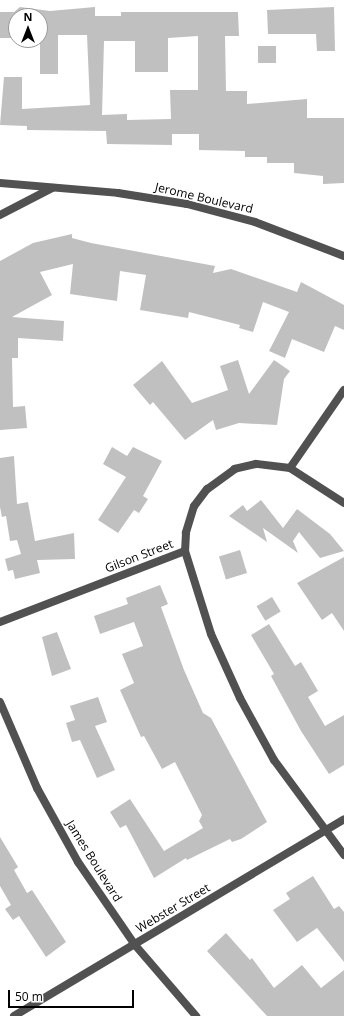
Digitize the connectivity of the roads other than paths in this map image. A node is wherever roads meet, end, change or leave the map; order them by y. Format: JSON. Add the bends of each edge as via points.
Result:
{"nodes":[{"id":1,"x":0,"y":183,"type":"edge"},
{"id":2,"x":53,"y":188,"type":"junction"},
{"id":3,"x":0,"y":215,"type":"edge"},
{"id":4,"x":344,"y":256,"type":"edge"},
{"id":5,"x":344,"y":390,"type":"edge"},
{"id":6,"x":290,"y":468,"type":"junction"},
{"id":7,"x":344,"y":503,"type":"edge"},
{"id":8,"x":185,"y":551,"type":"junction"},
{"id":9,"x":0,"y":622,"type":"edge"},
{"id":10,"x":0,"y":702,"type":"edge"},
{"id":11,"x":344,"y":819,"type":"edge"},
{"id":12,"x":324,"y":831,"type":"junction"},
{"id":13,"x":344,"y":855,"type":"edge"},
{"id":14,"x":135,"y":945,"type":"junction"},
{"id":15,"x":14,"y":1016,"type":"edge"},
{"id":16,"x":196,"y":1016,"type":"edge"}],
"edges":[{"from":1,"to":2,"type":"street","name":"Jerome Boulevard"},
{"from":2,"to":3,"type":"street"},
{"from":2,"to":4,"type":"street","name":"Jerome Boulevard","via":[[118,192],[187,204],[255,222]]},
{"from":5,"to":6,"type":"street"},
{"from":6,"to":7,"type":"street"},
{"from":6,"to":8,"type":"street","name":"Gilson Street","via":[[256,464],[223,476],[206,489],[194,506],[186,533]]},
{"from":8,"to":9,"type":"street","name":"Gilson Street"},
{"from":8,"to":12,"type":"street","via":[[211,634],[240,698],[274,760]]},
{"from":10,"to":14,"type":"street","name":"James Boulevard","via":[[52,815],[78,862]]},
{"from":11,"to":12,"type":"street","name":"Webster Street"},
{"from":12,"to":13,"type":"street"},
{"from":12,"to":14,"type":"street","name":"Webster Street"},
{"from":14,"to":15,"type":"street","name":"Webster Street"},
{"from":14,"to":16,"type":"street","name":"James Boulevard"}]}
